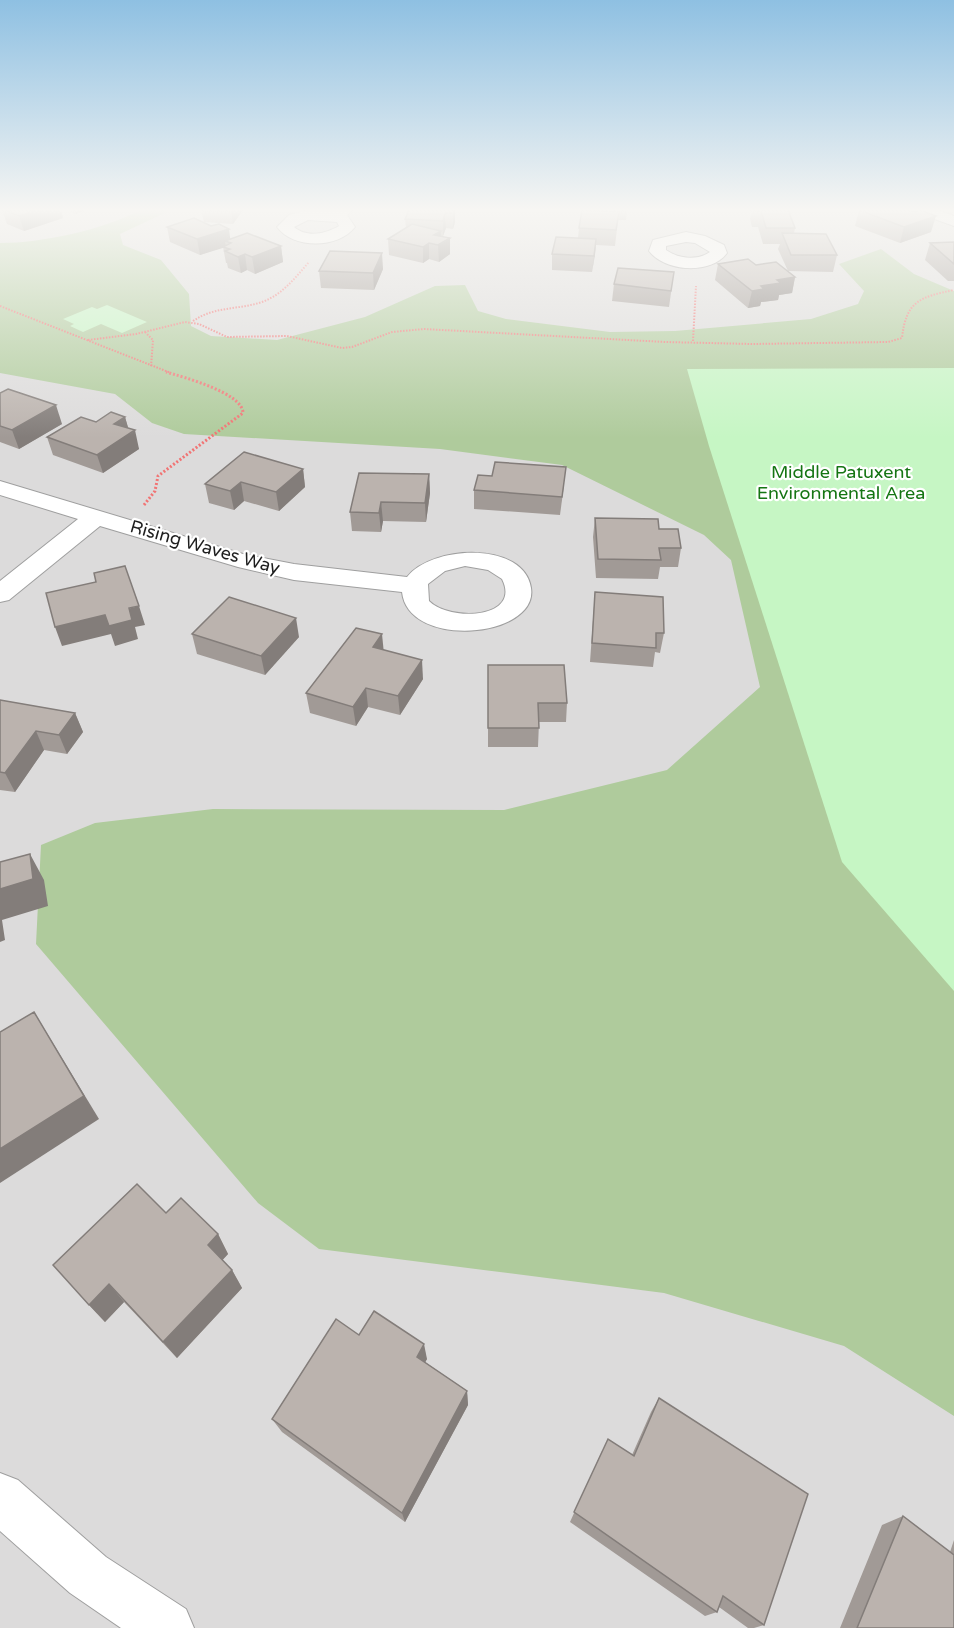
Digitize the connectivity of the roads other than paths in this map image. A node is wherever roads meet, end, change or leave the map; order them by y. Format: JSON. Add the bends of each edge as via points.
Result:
{"nodes":[{"id":1,"x":0,"y":488,"type":"edge"},
{"id":2,"x":96,"y":516,"type":"junction"},
{"id":3,"x":414,"y":586,"type":"dead end"},
{"id":4,"x":0,"y":594,"type":"edge"},
{"id":5,"x":0,"y":1498,"type":"edge"},
{"id":6,"x":167,"y":1628,"type":"edge"}],
"edges":[{"from":1,"to":2,"type":"street","name":"Rising Waves Way"},
{"from":2,"to":3,"type":"street","name":"Rising Waves Way","via":[[238,560],[294,572]]},
{"from":2,"to":4,"type":"street"},
{"from":5,"to":6,"type":"street","via":[[87,1575]]}]}
